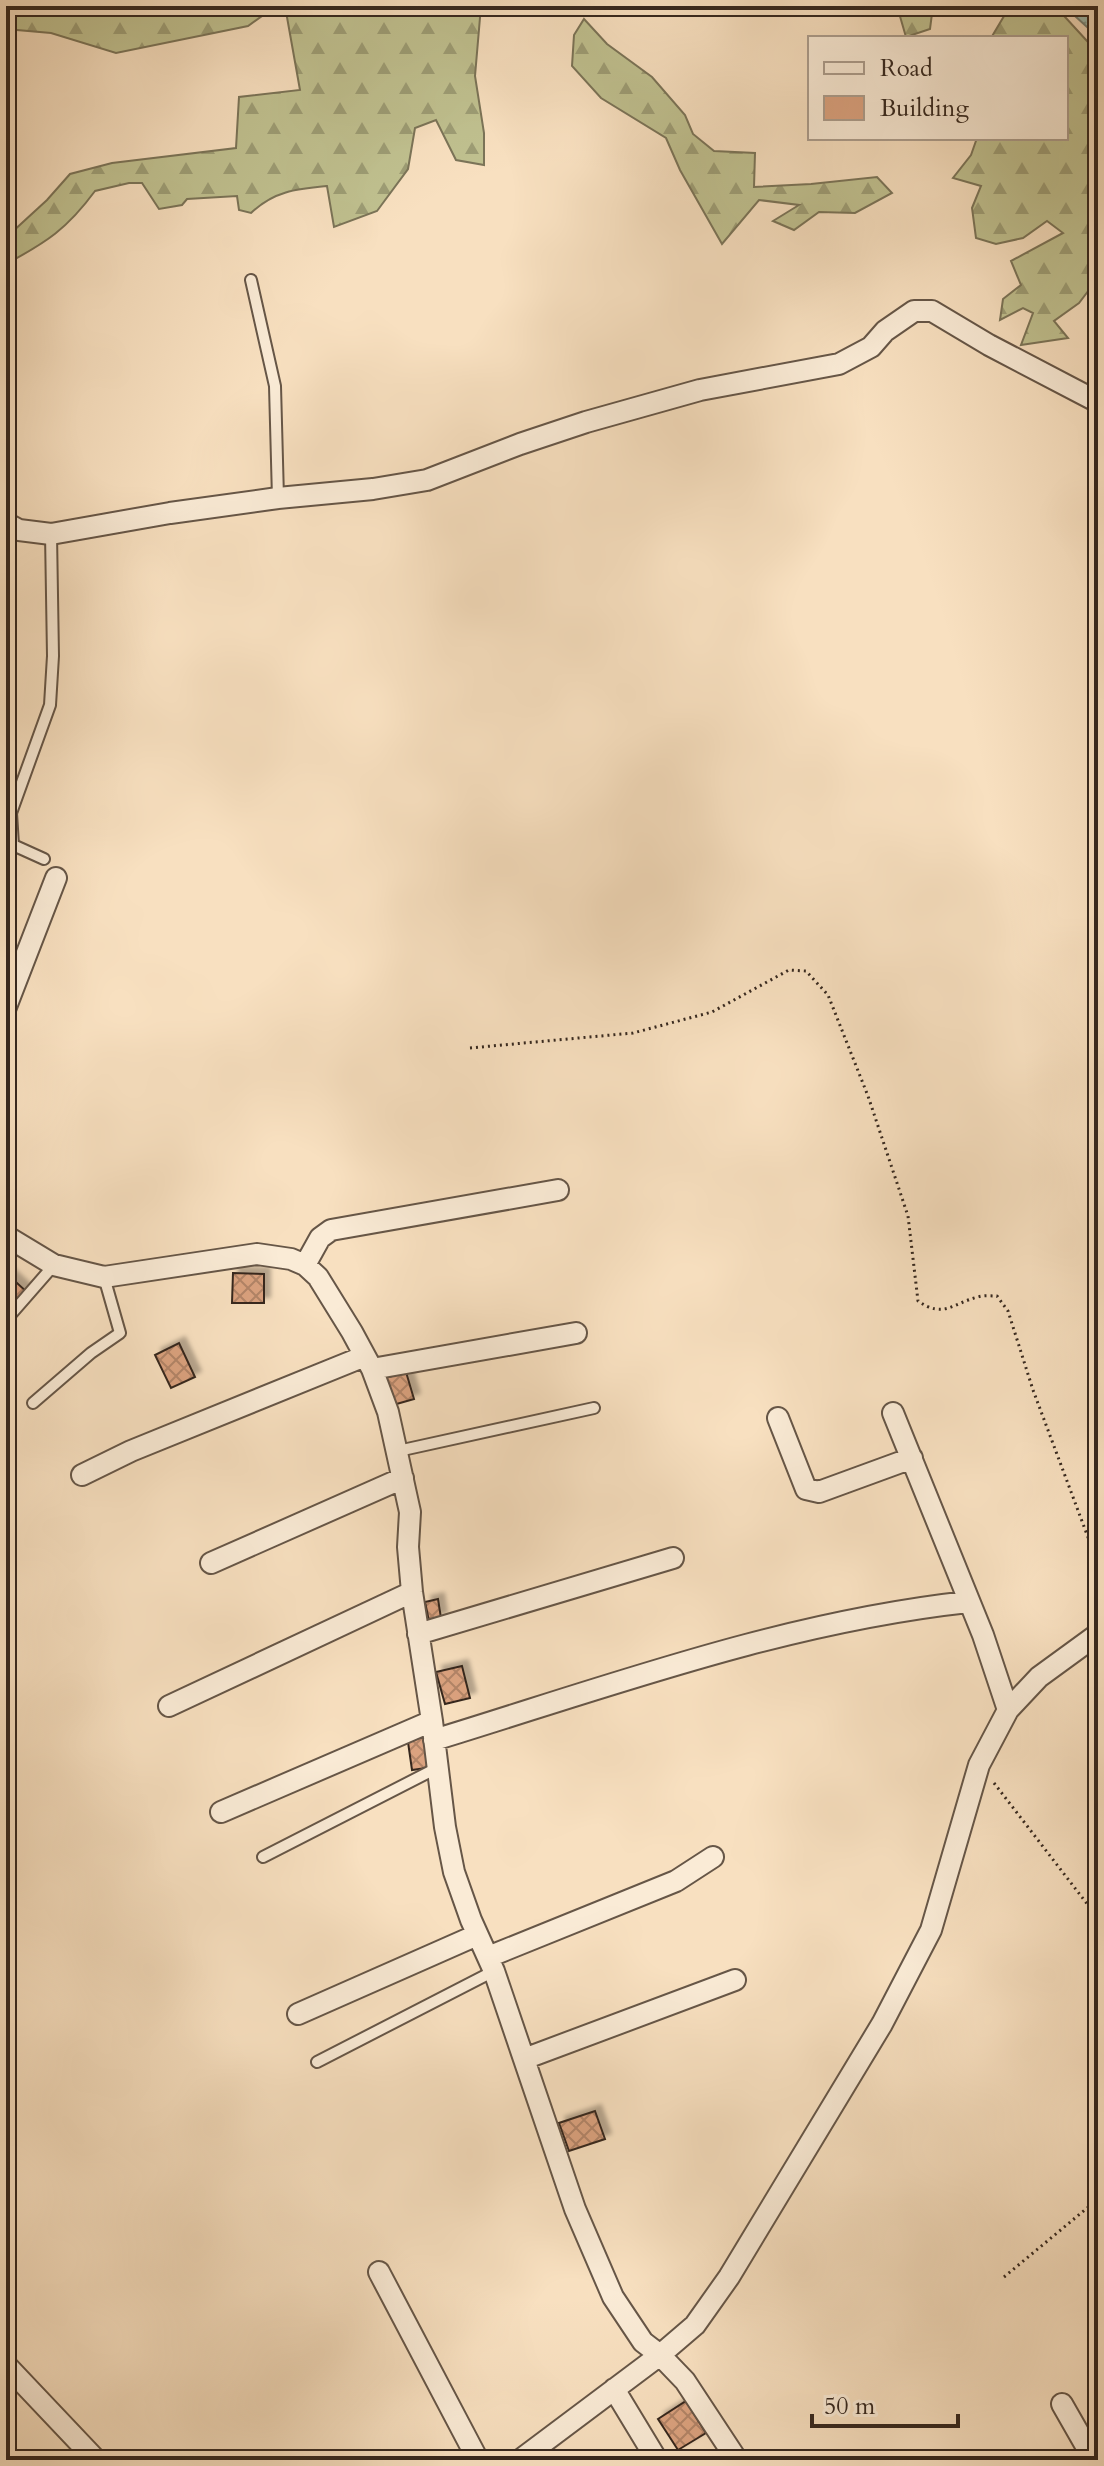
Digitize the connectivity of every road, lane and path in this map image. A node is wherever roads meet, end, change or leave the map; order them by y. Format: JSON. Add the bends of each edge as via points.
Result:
{"nodes":[{"id":1,"x":251,"y":280,"type":"dead end"},
{"id":2,"x":1098,"y":402,"type":"edge"},
{"id":3,"x":278,"y":498,"type":"junction"},
{"id":4,"x":6,"y":523,"type":"edge"},
{"id":5,"x":51,"y":534,"type":"junction"},
{"id":6,"x":44,"y":859,"type":"dead end"},
{"id":7,"x":56,"y":878,"type":"dead end"},
{"id":8,"x":6,"y":1007,"type":"edge"},
{"id":9,"x":470,"y":1048,"type":"dead end"},
{"id":10,"x":558,"y":1190,"type":"dead end"},
{"id":11,"x":6,"y":1236,"type":"edge"},
{"id":12,"x":54,"y":1265,"type":"junction"},
{"id":13,"x":305,"y":1265,"type":"junction"},
{"id":14,"x":104,"y":1277,"type":"junction"},
{"id":15,"x":6,"y":1320,"type":"edge"},
{"id":16,"x":576,"y":1333,"type":"dead end"},
{"id":17,"x":369,"y":1362,"type":"junction"},
{"id":18,"x":33,"y":1403,"type":"dead end"},
{"id":19,"x":594,"y":1408,"type":"dead end"},
{"id":20,"x":893,"y":1413,"type":"dead end"},
{"id":21,"x":778,"y":1418,"type":"dead end"},
{"id":22,"x":398,"y":1451,"type":"junction"},
{"id":23,"x":912,"y":1458,"type":"junction"},
{"id":24,"x":82,"y":1475,"type":"dead end"},
{"id":25,"x":403,"y":1478,"type":"junction"},
{"id":26,"x":673,"y":1558,"type":"dead end"},
{"id":27,"x":211,"y":1563,"type":"dead end"},
{"id":28,"x":1098,"y":1564,"type":"edge"},
{"id":29,"x":412,"y":1592,"type":"junction"},
{"id":30,"x":968,"y":1602,"type":"junction"},
{"id":31,"x":418,"y":1634,"type":"junction"},
{"id":32,"x":1098,"y":1634,"type":"edge"},
{"id":33,"x":169,"y":1706,"type":"dead end"},
{"id":34,"x":1008,"y":1710,"type":"junction"},
{"id":35,"x":433,"y":1730,"type":"junction"},
{"id":36,"x":979,"y":1765,"type":"junction"},
{"id":37,"x":437,"y":1768,"type":"junction"},
{"id":38,"x":221,"y":1812,"type":"dead end"},
{"id":39,"x":263,"y":1857,"type":"dead end"},
{"id":40,"x":713,"y":1857,"type":"dead end"},
{"id":41,"x":1098,"y":1918,"type":"edge"},
{"id":42,"x":477,"y":1935,"type":"junction"},
{"id":43,"x":491,"y":1964,"type":"junction"},
{"id":44,"x":735,"y":1980,"type":"dead end"},
{"id":45,"x":298,"y":2014,"type":"dead end"},
{"id":46,"x":524,"y":2059,"type":"junction"},
{"id":47,"x":317,"y":2062,"type":"dead end"},
{"id":48,"x":1098,"y":2199,"type":"edge"},
{"id":49,"x":379,"y":2272,"type":"dead end"},
{"id":50,"x":1004,"y":2277,"type":"dead end"},
{"id":51,"x":660,"y":2355,"type":"junction"},
{"id":52,"x":6,"y":2365,"type":"edge"},
{"id":53,"x":614,"y":2389,"type":"junction"},
{"id":54,"x":1062,"y":2404,"type":"dead end"},
{"id":55,"x":96,"y":2460,"type":"edge"},
{"id":56,"x":478,"y":2460,"type":"edge"},
{"id":57,"x":520,"y":2460,"type":"edge"},
{"id":58,"x":657,"y":2460,"type":"edge"},
{"id":59,"x":737,"y":2460,"type":"edge"},
{"id":60,"x":1094,"y":2460,"type":"edge"}],
"edges":[{"from":1,"to":3,"type":"lane","via":[[275,386]]},
{"from":2,"to":3,"type":"street","via":[[932,311],[914,311],[871,347],[839,364],[700,390],[586,422],[427,480]]},
{"from":3,"to":5,"type":"street"},
{"from":4,"to":5,"type":"street"},
{"from":5,"to":6,"type":"lane","via":[[50,705],[11,813],[13,845]]},
{"from":7,"to":8,"type":"street"},
{"from":9,"to":28,"type":"path","via":[[633,1033],[712,1012],[789,970],[806,971],[828,995],[883,1141],[908,1216],[918,1301],[930,1309],[948,1309],[980,1296],[997,1296],[1008,1311]]},
{"from":10,"to":13,"type":"street","via":[[331,1230],[320,1238]]},
{"from":11,"to":12,"type":"street"},
{"from":12,"to":14,"type":"street"},
{"from":12,"to":15,"type":"lane"},
{"from":13,"to":14,"type":"street","via":[[257,1254]]},
{"from":13,"to":17,"type":"street","via":[[318,1277]]},
{"from":14,"to":18,"type":"lane","via":[[120,1333]]},
{"from":16,"to":17,"type":"street"},
{"from":17,"to":22,"type":"street"},
{"from":17,"to":24,"type":"street","via":[[131,1451]]},
{"from":19,"to":22,"type":"lane"},
{"from":20,"to":23,"type":"street"},
{"from":21,"to":23,"type":"street","via":[[806,1489],[819,1492]]},
{"from":22,"to":25,"type":"street"},
{"from":23,"to":30,"type":"street"},
{"from":25,"to":27,"type":"street"},
{"from":25,"to":29,"type":"street","via":[[410,1512]]},
{"from":26,"to":31,"type":"street"},
{"from":29,"to":31,"type":"street"},
{"from":29,"to":33,"type":"street"},
{"from":30,"to":34,"type":"street"},
{"from":30,"to":35,"type":"street","via":[[807,1629]]},
{"from":31,"to":35,"type":"street"},
{"from":32,"to":34,"type":"street","via":[[1039,1677]]},
{"from":34,"to":36,"type":"street"},
{"from":35,"to":37,"type":"street"},
{"from":35,"to":38,"type":"street"},
{"from":36,"to":41,"type":"path"},
{"from":36,"to":51,"type":"street","via":[[931,1930],[882,2024],[729,2277],[695,2325]]},
{"from":37,"to":39,"type":"lane"},
{"from":37,"to":42,"type":"street","via":[[454,1872]]},
{"from":40,"to":43,"type":"street","via":[[676,1881]]},
{"from":42,"to":43,"type":"street"},
{"from":42,"to":45,"type":"street"},
{"from":43,"to":46,"type":"street"},
{"from":43,"to":47,"type":"lane"},
{"from":44,"to":46,"type":"street"},
{"from":46,"to":51,"type":"street","via":[[575,2209],[613,2297],[643,2342]]},
{"from":48,"to":50,"type":"path"},
{"from":49,"to":56,"type":"street"},
{"from":51,"to":53,"type":"street"},
{"from":51,"to":59,"type":"street","via":[[685,2381]]},
{"from":52,"to":55,"type":"street"},
{"from":53,"to":57,"type":"street"},
{"from":53,"to":58,"type":"street"},
{"from":54,"to":60,"type":"street"}]}
